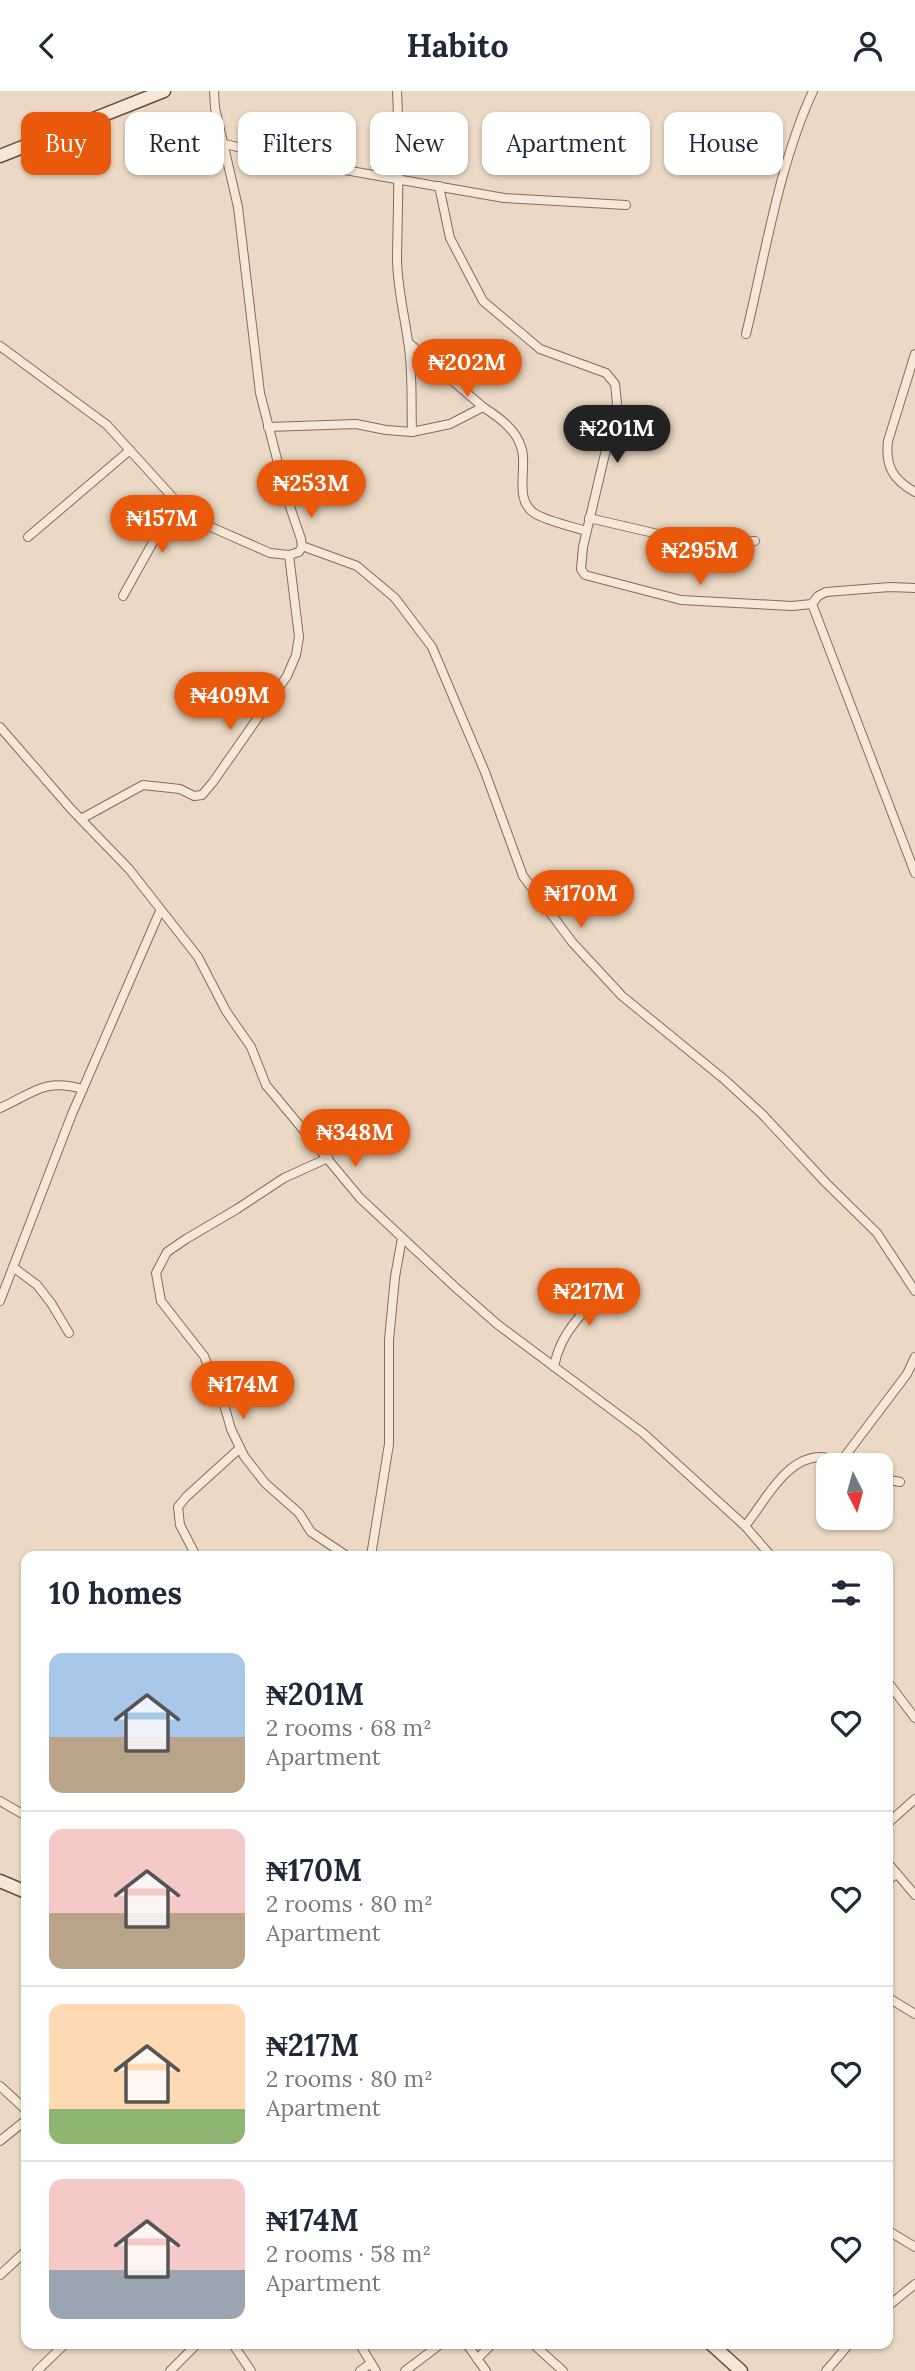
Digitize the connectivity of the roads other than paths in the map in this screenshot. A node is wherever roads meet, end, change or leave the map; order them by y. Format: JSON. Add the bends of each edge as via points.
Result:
{"nodes":[{"id":1,"x":164,"y":91,"type":"edge"},
{"id":2,"x":214,"y":91,"type":"edge"},
{"id":3,"x":397,"y":91,"type":"edge"},
{"id":4,"x":813,"y":91,"type":"edge"},
{"id":5,"x":225,"y":144,"type":"junction"},
{"id":6,"x":0,"y":156,"type":"edge"},
{"id":7,"x":397,"y":178,"type":"junction"},
{"id":8,"x":439,"y":186,"type":"junction"},
{"id":9,"x":626,"y":205,"type":"dead end"},
{"id":10,"x":746,"y":334,"type":"dead end"},
{"id":11,"x":409,"y":343,"type":"junction"},
{"id":12,"x":0,"y":347,"type":"edge"},
{"id":13,"x":915,"y":354,"type":"edge"},
{"id":14,"x":483,"y":407,"type":"junction"},
{"id":15,"x":268,"y":427,"type":"junction"},
{"id":16,"x":412,"y":432,"type":"junction"},
{"id":17,"x":130,"y":450,"type":"junction"},
{"id":18,"x":915,"y":492,"type":"edge"},
{"id":19,"x":176,"y":501,"type":"junction"},
{"id":20,"x":589,"y":518,"type":"junction"},
{"id":21,"x":586,"y":531,"type":"junction"},
{"id":22,"x":28,"y":537,"type":"dead end"},
{"id":23,"x":755,"y":541,"type":"dead end"},
{"id":24,"x":302,"y":546,"type":"junction"},
{"id":25,"x":289,"y":555,"type":"junction"},
{"id":26,"x":915,"y":587,"type":"edge"},
{"id":27,"x":123,"y":596,"type":"dead end"},
{"id":28,"x":812,"y":604,"type":"junction"},
{"id":29,"x":0,"y":727,"type":"edge"},
{"id":30,"x":81,"y":819,"type":"junction"},
{"id":31,"x":915,"y":873,"type":"edge"},
{"id":32,"x":160,"y":911,"type":"junction"},
{"id":33,"x":83,"y":1089,"type":"junction"},
{"id":34,"x":0,"y":1108,"type":"edge"},
{"id":35,"x":328,"y":1159,"type":"junction"},
{"id":36,"x":402,"y":1238,"type":"junction"},
{"id":37,"x":13,"y":1267,"type":"junction"},
{"id":38,"x":3,"y":1285,"type":"edge"},
{"id":39,"x":614,"y":1285,"type":"dead end"},
{"id":40,"x":915,"y":1291,"type":"edge"},
{"id":41,"x":0,"y":1301,"type":"edge"},
{"id":42,"x":69,"y":1333,"type":"dead end"},
{"id":43,"x":915,"y":1357,"type":"edge"},
{"id":44,"x":554,"y":1367,"type":"junction"},
{"id":45,"x":240,"y":1448,"type":"junction"},
{"id":46,"x":849,"y":1453,"type":"edge"},
{"id":47,"x":816,"y":1458,"type":"edge"},
{"id":48,"x":893,"y":1481,"type":"edge"},
{"id":49,"x":900,"y":1482,"type":"dead end"},
{"id":50,"x":745,"y":1526,"type":"junction"},
{"id":51,"x":193,"y":1551,"type":"edge"},
{"id":52,"x":340,"y":1551,"type":"edge"},
{"id":53,"x":372,"y":1551,"type":"edge"},
{"id":54,"x":767,"y":1551,"type":"edge"},
{"id":55,"x":893,"y":1689,"type":"edge"},
{"id":56,"x":915,"y":1718,"type":"edge"},
{"id":57,"x":915,"y":1799,"type":"edge"},
{"id":58,"x":0,"y":1801,"type":"edge"},
{"id":59,"x":21,"y":1813,"type":"edge"},
{"id":60,"x":893,"y":1818,"type":"edge"},
{"id":61,"x":893,"y":1869,"type":"edge"},
{"id":62,"x":897,"y":1874,"type":"junction"},
{"id":63,"x":893,"y":1877,"type":"edge"},
{"id":64,"x":0,"y":1881,"type":"edge"},
{"id":65,"x":21,"y":1890,"type":"edge"},
{"id":66,"x":915,"y":1895,"type":"edge"},
{"id":67,"x":893,"y":2001,"type":"edge"},
{"id":68,"x":915,"y":2014,"type":"edge"},
{"id":69,"x":0,"y":2085,"type":"edge"},
{"id":70,"x":21,"y":2104,"type":"edge"},
{"id":71,"x":21,"y":2124,"type":"edge"},
{"id":72,"x":0,"y":2141,"type":"edge"},
{"id":73,"x":893,"y":2234,"type":"edge"},
{"id":74,"x":915,"y":2247,"type":"edge"},
{"id":75,"x":21,"y":2256,"type":"edge"},
{"id":76,"x":0,"y":2275,"type":"edge"},
{"id":77,"x":915,"y":2284,"type":"edge"},
{"id":78,"x":893,"y":2302,"type":"edge"},
{"id":79,"x":60,"y":2349,"type":"edge"},
{"id":80,"x":192,"y":2349,"type":"edge"},
{"id":81,"x":236,"y":2349,"type":"edge"},
{"id":82,"x":362,"y":2349,"type":"edge"},
{"id":83,"x":434,"y":2349,"type":"edge"},
{"id":84,"x":470,"y":2349,"type":"edge"},
{"id":85,"x":487,"y":2349,"type":"edge"},
{"id":86,"x":539,"y":2349,"type":"edge"},
{"id":87,"x":717,"y":2349,"type":"edge"},
{"id":88,"x":845,"y":2349,"type":"edge"},
{"id":89,"x":477,"y":2359,"type":"junction"},
{"id":90,"x":373,"y":2367,"type":"edge"},
{"id":91,"x":37,"y":2371,"type":"edge"},
{"id":92,"x":170,"y":2371,"type":"edge"},
{"id":93,"x":251,"y":2371,"type":"edge"},
{"id":94,"x":360,"y":2371,"type":"edge"},
{"id":95,"x":405,"y":2371,"type":"edge"},
{"id":96,"x":486,"y":2371,"type":"edge"},
{"id":97,"x":563,"y":2371,"type":"edge"},
{"id":98,"x":741,"y":2371,"type":"edge"},
{"id":99,"x":826,"y":2371,"type":"edge"}],
"edges":[{"from":1,"to":6,"type":"main road"},
{"from":2,"to":5,"type":"street"},
{"from":3,"to":7,"type":"street"},
{"from":4,"to":10,"type":"street","via":[[779,192]]},
{"from":5,"to":7,"type":"street"},
{"from":5,"to":15,"type":"street"},
{"from":7,"to":8,"type":"street"},
{"from":7,"to":11,"type":"street","via":[[400,292]]},
{"from":8,"to":9,"type":"street","via":[[504,198]]},
{"from":8,"to":20,"type":"street","via":[[450,238],[483,301],[540,349],[606,373],[615,384],[617,403]]},
{"from":11,"to":14,"type":"street"},
{"from":11,"to":16,"type":"street"},
{"from":12,"to":17,"type":"street","via":[[107,425]]},
{"from":13,"to":18,"type":"street","via":[[886,457],[894,477]]},
{"from":14,"to":16,"type":"street","via":[[450,425]]},
{"from":14,"to":21,"type":"street","via":[[509,425],[522,450],[522,491],[534,513]]},
{"from":15,"to":16,"type":"street","via":[[356,424]]},
{"from":15,"to":24,"type":"street"},
{"from":17,"to":19,"type":"street"},
{"from":17,"to":22,"type":"street"},
{"from":19,"to":25,"type":"street","via":[[211,527],[270,553]]},
{"from":19,"to":27,"type":"street"},
{"from":20,"to":21,"type":"street"},
{"from":20,"to":23,"type":"street","via":[[684,540]]},
{"from":21,"to":28,"type":"street","via":[[581,569],[591,578],[681,600],[792,607]]},
{"from":24,"to":25,"type":"street"},
{"from":24,"to":40,"type":"street","via":[[356,566],[395,598],[432,647],[523,876],[572,942],[622,996],[762,1114],[877,1233]]},
{"from":25,"to":30,"type":"street","via":[[299,637],[296,655],[287,676],[213,782],[202,795],[194,796],[180,789],[143,785]]},
{"from":26,"to":28,"type":"street","via":[[826,592]]},
{"from":28,"to":31,"type":"street"},
{"from":29,"to":30,"type":"street"},
{"from":30,"to":32,"type":"street","via":[[129,869]]},
{"from":32,"to":33,"type":"street"},
{"from":32,"to":35,"type":"street","via":[[198,957],[251,1047],[266,1085]]},
{"from":33,"to":34,"type":"street","via":[[50,1085]]},
{"from":33,"to":37,"type":"street"},
{"from":35,"to":36,"type":"street"},
{"from":35,"to":45,"type":"street","via":[[284,1178],[186,1239],[167,1252],[156,1273],[161,1301],[204,1356]]},
{"from":36,"to":44,"type":"street","via":[[486,1315]]},
{"from":36,"to":53,"type":"street","via":[[389,1340],[389,1444]]},
{"from":37,"to":38,"type":"street"},
{"from":37,"to":42,"type":"street","via":[[37,1285]]},
{"from":38,"to":41,"type":"street"},
{"from":39,"to":44,"type":"street","via":[[573,1325],[557,1350]]},
{"from":43,"to":46,"type":"street"},
{"from":44,"to":50,"type":"street","via":[[643,1433]]},
{"from":45,"to":51,"type":"street","via":[[178,1507],[180,1525]]},
{"from":45,"to":52,"type":"street","via":[[265,1483],[299,1513],[311,1532]]},
{"from":47,"to":50,"type":"street","via":[[803,1461],[783,1476]]},
{"from":48,"to":49,"type":"street"},
{"from":50,"to":54,"type":"street"},
{"from":55,"to":56,"type":"street"},
{"from":57,"to":60,"type":"street"},
{"from":58,"to":59,"type":"street"},
{"from":61,"to":62,"type":"street"},
{"from":62,"to":63,"type":"street"},
{"from":62,"to":66,"type":"street"},
{"from":64,"to":65,"type":"main road"},
{"from":67,"to":68,"type":"street"},
{"from":69,"to":70,"type":"street"},
{"from":71,"to":72,"type":"street"},
{"from":73,"to":74,"type":"street"},
{"from":75,"to":76,"type":"street"},
{"from":77,"to":78,"type":"street"},
{"from":79,"to":91,"type":"street"},
{"from":80,"to":92,"type":"street"},
{"from":81,"to":93,"type":"street"},
{"from":82,"to":90,"type":"street"},
{"from":83,"to":95,"type":"street"},
{"from":84,"to":89,"type":"street"},
{"from":85,"to":89,"type":"street"},
{"from":86,"to":97,"type":"street"},
{"from":87,"to":98,"type":"main road"},
{"from":88,"to":99,"type":"street"},
{"from":89,"to":96,"type":"street"},
{"from":90,"to":94,"type":"street"}]}
